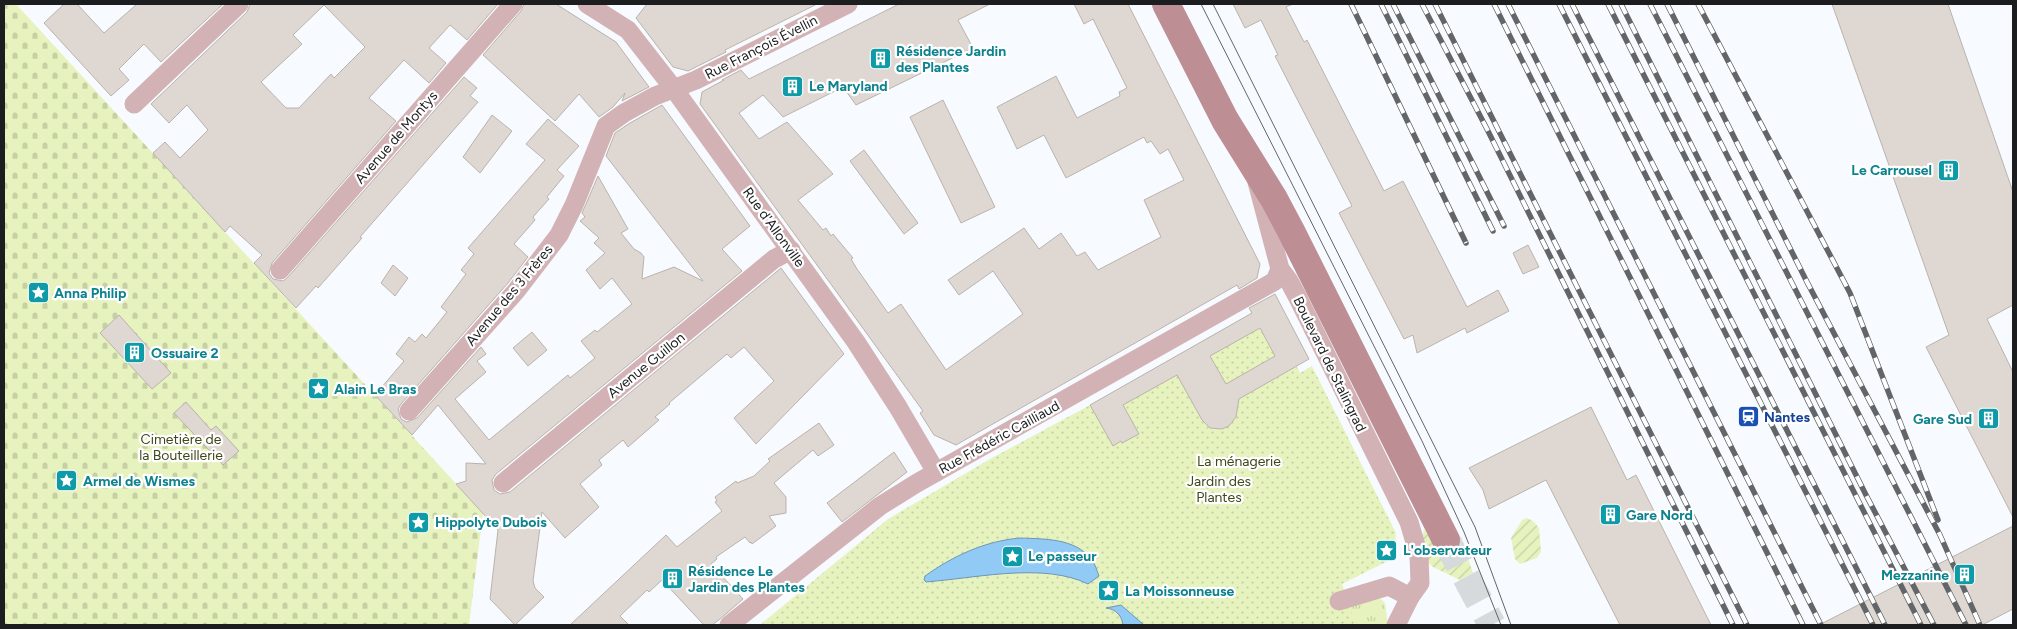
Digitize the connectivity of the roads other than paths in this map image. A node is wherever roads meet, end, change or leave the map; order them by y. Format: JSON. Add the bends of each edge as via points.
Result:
{"nodes":[{"id":1,"x":239,"y":4,"type":"edge"},
{"id":2,"x":513,"y":4,"type":"edge"},
{"id":3,"x":588,"y":4,"type":"edge"},
{"id":4,"x":848,"y":4,"type":"edge"},
{"id":5,"x":1166,"y":4,"type":"edge"},
{"id":6,"x":674,"y":89,"type":"junction"},
{"id":7,"x":134,"y":104,"type":"dead end"},
{"id":8,"x":1255,"y":169,"type":"junction"},
{"id":9,"x":790,"y":250,"type":"junction"},
{"id":10,"x":1280,"y":269,"type":"junction"},
{"id":11,"x":280,"y":270,"type":"dead end"},
{"id":12,"x":409,"y":411,"type":"dead end"},
{"id":13,"x":936,"y":472,"type":"junction"},
{"id":14,"x":503,"y":483,"type":"dead end"},
{"id":15,"x":1446,"y":540,"type":"tunnel mouth"},
{"id":16,"x":1410,"y":597,"type":"junction"},
{"id":17,"x":1339,"y":601,"type":"dead end"},
{"id":18,"x":729,"y":625,"type":"edge"},
{"id":19,"x":1396,"y":625,"type":"edge"}],
"edges":[{"from":1,"to":7,"type":"street"},
{"from":2,"to":11,"type":"street","name":"Avenue de Montys"},
{"from":3,"to":6,"type":"street","name":"Rue d'Allonville","via":[[628,30]]},
{"from":4,"to":6,"type":"street","name":"Rue François Évellin"},
{"from":5,"to":8,"type":"street","name":"Boulevard de Stalingrad","via":[[1225,120]]},
{"from":6,"to":9,"type":"street","name":"Rue d'Allonville"},
{"from":6,"to":12,"type":"street","name":"Avenue des 3 Frères","via":[[655,96],[606,126],[559,235],[516,290]]},
{"from":8,"to":10,"type":"street","name":"Boulevard de Stalingrad"},
{"from":8,"to":15,"type":"street","name":"Boulevard de Stalingrad","via":[[1291,231]]},
{"from":9,"to":13,"type":"street","name":"Rue d'Allonville","via":[[856,342]]},
{"from":9,"to":14,"type":"street","name":"Avenue Guillon","via":[[774,259]]},
{"from":10,"to":13,"type":"street","name":"Rue Frédéric Cailliaud","via":[[1275,281]]},
{"from":10,"to":16,"type":"street","name":"Boulevard de Stalingrad","via":[[1298,298],[1409,522],[1419,556],[1420,584]]},
{"from":13,"to":18,"type":"street","name":"Rue Frédéric Cailliaud","via":[[880,506]]},
{"from":16,"to":17,"type":"street","via":[[1389,586]]},
{"from":16,"to":19,"type":"street","name":"Boulevard de Stalingrad"}]}
